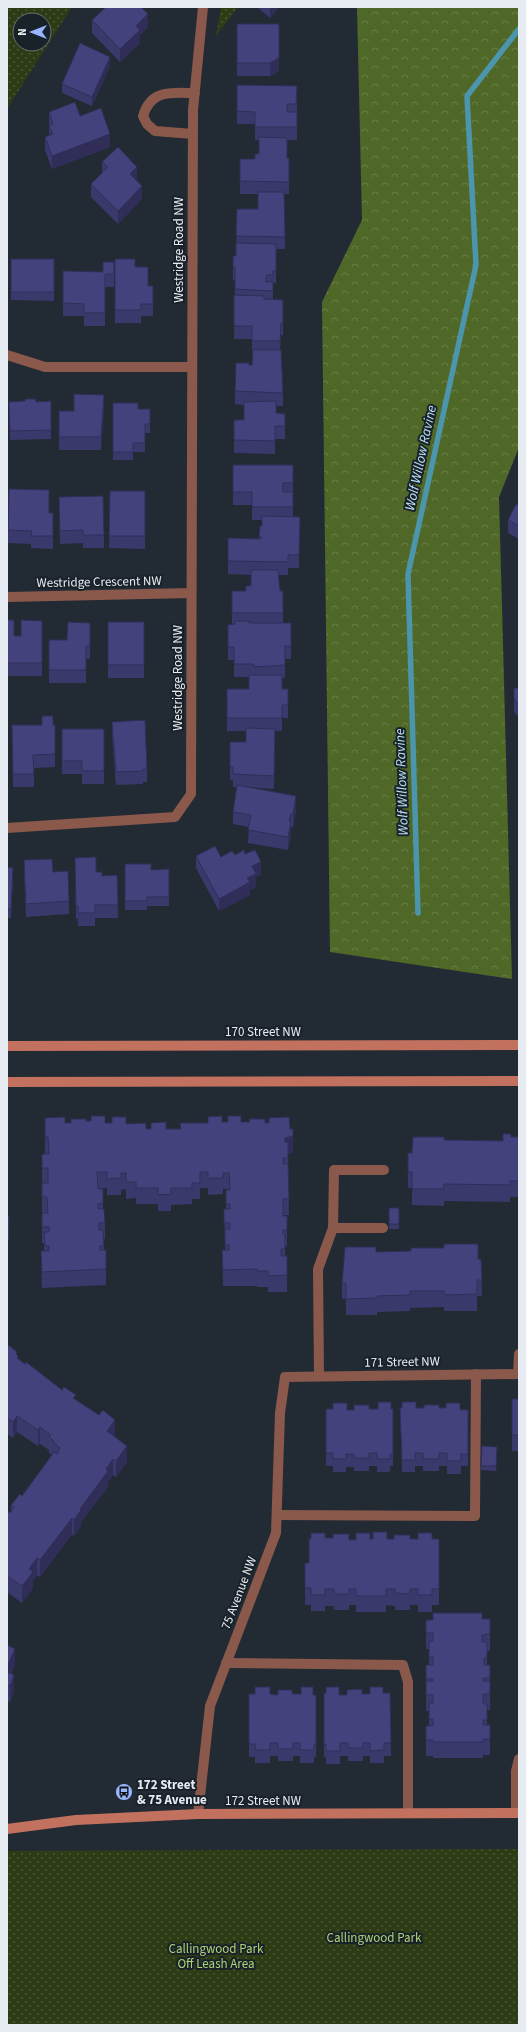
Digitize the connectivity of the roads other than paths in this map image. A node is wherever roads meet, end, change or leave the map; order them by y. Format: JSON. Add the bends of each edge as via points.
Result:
{"nodes":[{"id":1,"x":202,"y":7,"type":"edge"},
{"id":2,"x":194,"y":93,"type":"junction"},
{"id":3,"x":193,"y":134,"type":"junction"},
{"id":4,"x":7,"y":355,"type":"edge"},
{"id":5,"x":192,"y":366,"type":"junction"},
{"id":6,"x":192,"y":593,"type":"junction"},
{"id":7,"x":7,"y":597,"type":"edge"},
{"id":8,"x":7,"y":828,"type":"edge"},
{"id":9,"x":519,"y":1045,"type":"edge"},
{"id":10,"x":7,"y":1046,"type":"edge"},
{"id":11,"x":519,"y":1081,"type":"edge"},
{"id":12,"x":7,"y":1082,"type":"edge"},
{"id":13,"x":384,"y":1170,"type":"dead end"},
{"id":14,"x":333,"y":1228,"type":"junction"},
{"id":15,"x":384,"y":1228,"type":"dead end"},
{"id":16,"x":519,"y":1354,"type":"edge"},
{"id":17,"x":476,"y":1374,"type":"junction"},
{"id":18,"x":519,"y":1374,"type":"edge"},
{"id":19,"x":319,"y":1376,"type":"junction"},
{"id":20,"x":285,"y":1377,"type":"joint"},
{"id":21,"x":277,"y":1515,"type":"junction"},
{"id":22,"x":226,"y":1663,"type":"junction"},
{"id":23,"x":519,"y":1759,"type":"edge"},
{"id":24,"x":408,"y":1813,"type":"junction"},
{"id":25,"x":517,"y":1813,"type":"edge"},
{"id":26,"x":198,"y":1814,"type":"junction"},
{"id":27,"x":7,"y":1829,"type":"edge"}],
"edges":[{"from":1,"to":2,"type":"street","name":"Westridge Road NW"},
{"from":2,"to":3,"type":"street","name":"Westridge Road NW"},
{"from":2,"to":3,"type":"street","via":[[171,93],[156,97],[146,105],[143,116],[155,131]]},
{"from":3,"to":5,"type":"street","name":"Westridge Road NW"},
{"from":4,"to":5,"type":"street","via":[[45,366]]},
{"from":5,"to":6,"type":"street","name":"Westridge Road NW"},
{"from":6,"to":7,"type":"street","name":"Westridge Crescent NW"},
{"from":6,"to":8,"type":"street","name":"Westridge Road NW","via":[[190,794],[175,817]]},
{"from":9,"to":10,"type":"main road","name":"170 Street NW"},
{"from":11,"to":12,"type":"main road"},
{"from":13,"to":14,"type":"street","via":[[334,1170]]},
{"from":14,"to":15,"type":"street"},
{"from":14,"to":19,"type":"street","via":[[318,1269]]},
{"from":16,"to":18,"type":"street"},
{"from":17,"to":18,"type":"street","name":"171 Street NW"},
{"from":17,"to":19,"type":"street","name":"171 Street NW"},
{"from":17,"to":21,"type":"street","via":[[475,1516]]},
{"from":19,"to":20,"type":"street","name":"171 Street NW"},
{"from":20,"to":21,"type":"street","name":"75 Avenue NW","via":[[280,1413]]},
{"from":21,"to":22,"type":"street","name":"75 Avenue NW","via":[[276,1533]]},
{"from":22,"to":24,"type":"street","via":[[402,1665],[408,1682]]},
{"from":22,"to":26,"type":"street","name":"75 Avenue NW","via":[[210,1706]]},
{"from":23,"to":25,"type":"street","via":[[516,1771]]},
{"from":24,"to":25,"type":"main road","name":"172 Street NW"},
{"from":24,"to":26,"type":"main road","name":"172 Street NW"},
{"from":26,"to":27,"type":"main road","name":"172 Street NW","via":[[76,1820]]}]}
